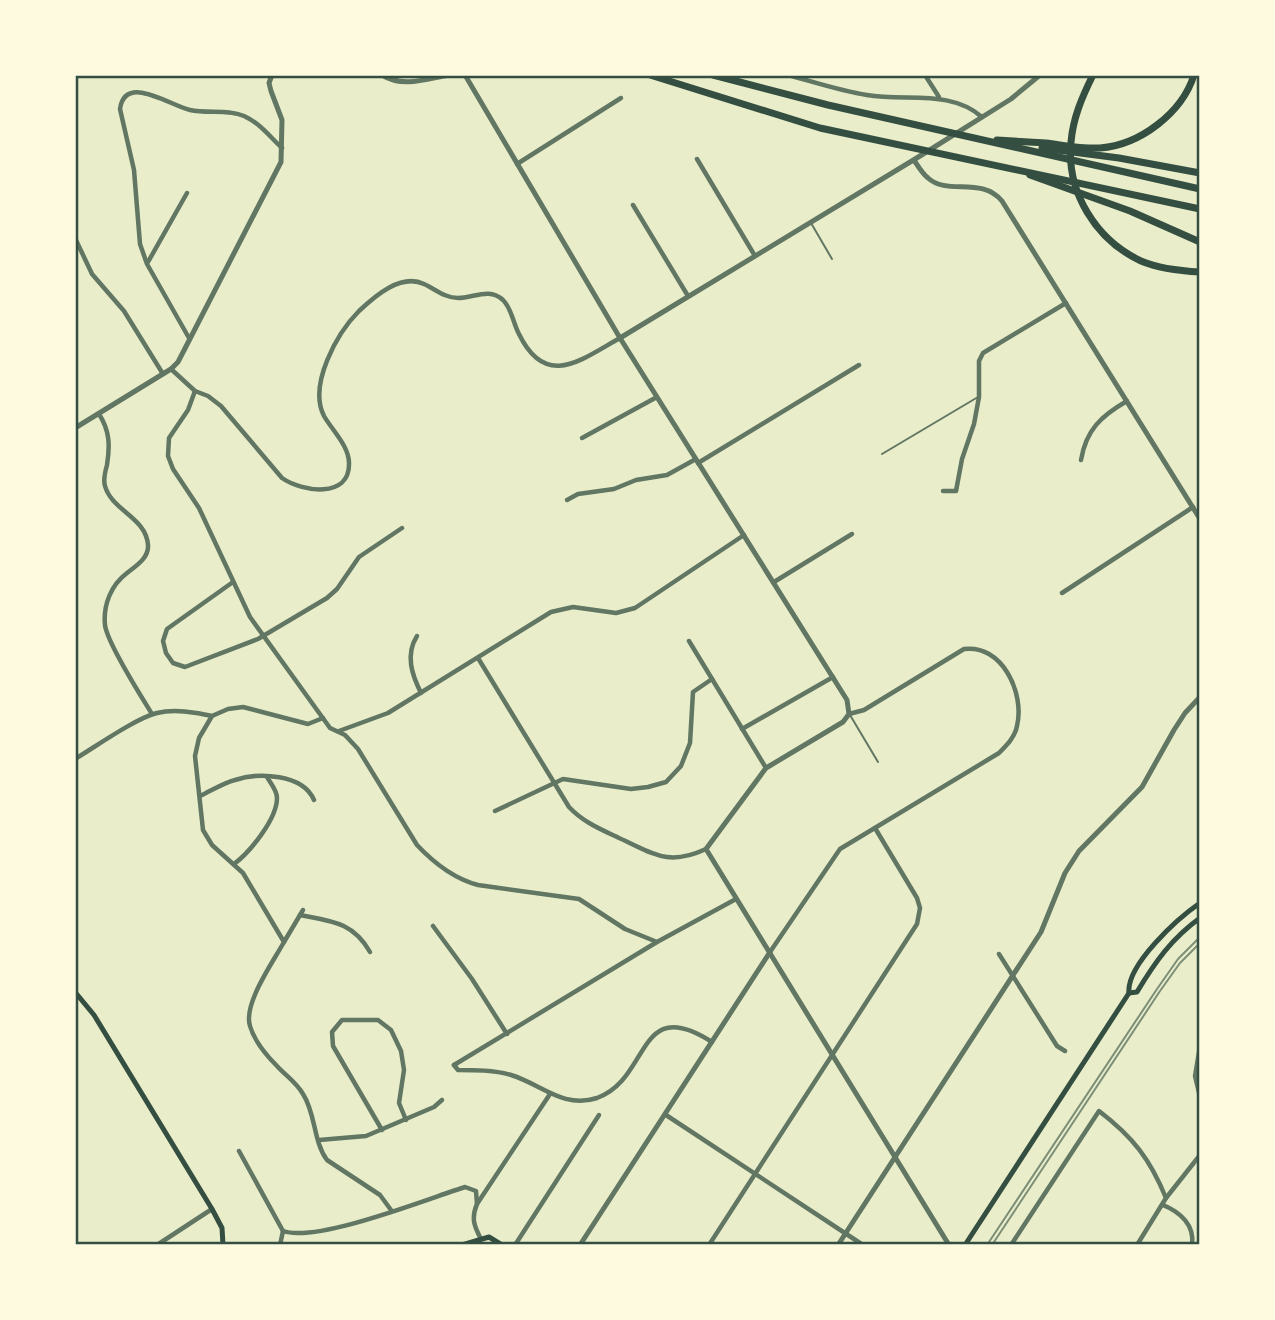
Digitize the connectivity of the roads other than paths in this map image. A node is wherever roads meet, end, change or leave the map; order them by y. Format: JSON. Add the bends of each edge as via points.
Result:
{"nodes":[{"id":1,"x":272,"y":75,"type":"edge"},
{"id":2,"x":382,"y":75,"type":"edge"},
{"id":3,"x":449,"y":75,"type":"edge"},
{"id":4,"x":465,"y":75,"type":"edge"},
{"id":5,"x":650,"y":75,"type":"edge"},
{"id":6,"x":713,"y":75,"type":"edge"},
{"id":7,"x":789,"y":75,"type":"edge"},
{"id":8,"x":925,"y":75,"type":"edge"},
{"id":9,"x":1040,"y":75,"type":"edge"},
{"id":10,"x":1093,"y":75,"type":"edge"},
{"id":11,"x":1194,"y":75,"type":"edge"},
{"id":12,"x":621,"y":98,"type":"dead end"},
{"id":13,"x":939,"y":98,"type":"junction"},
{"id":14,"x":982,"y":117,"type":"junction"},
{"id":15,"x":975,"y":139,"type":"junction"},
{"id":16,"x":282,"y":148,"type":"junction"},
{"id":17,"x":697,"y":159,"type":"dead end"},
{"id":18,"x":914,"y":159,"type":"junction"},
{"id":19,"x":517,"y":164,"type":"junction"},
{"id":20,"x":1003,"y":165,"type":"junction"},
{"id":21,"x":1200,"y":173,"type":"edge"},
{"id":22,"x":1200,"y":189,"type":"edge"},
{"id":23,"x":187,"y":193,"type":"dead end"},
{"id":24,"x":633,"y":205,"type":"dead end"},
{"id":25,"x":1200,"y":209,"type":"edge"},
{"id":26,"x":810,"y":223,"type":"junction"},
{"id":27,"x":75,"y":238,"type":"edge"},
{"id":28,"x":1200,"y":242,"type":"edge"},
{"id":29,"x":755,"y":256,"type":"junction"},
{"id":30,"x":832,"y":260,"type":"dead end"},
{"id":31,"x":147,"y":264,"type":"junction"},
{"id":32,"x":1200,"y":272,"type":"edge"},
{"id":33,"x":688,"y":296,"type":"junction"},
{"id":34,"x":1066,"y":303,"type":"junction"},
{"id":35,"x":189,"y":338,"type":"junction"},
{"id":36,"x":620,"y":338,"type":"junction"},
{"id":37,"x":859,"y":365,"type":"dead end"},
{"id":38,"x":171,"y":369,"type":"junction"},
{"id":39,"x":163,"y":374,"type":"junction"},
{"id":40,"x":195,"y":391,"type":"junction"},
{"id":41,"x":657,"y":397,"type":"junction"},
{"id":42,"x":979,"y":397,"type":"junction"},
{"id":43,"x":1127,"y":401,"type":"junction"},
{"id":44,"x":99,"y":414,"type":"junction"},
{"id":45,"x":75,"y":429,"type":"edge"},
{"id":46,"x":582,"y":438,"type":"dead end"},
{"id":47,"x":882,"y":454,"type":"dead end"},
{"id":48,"x":1081,"y":460,"type":"dead end"},
{"id":49,"x":697,"y":461,"type":"junction"},
{"id":50,"x":943,"y":491,"type":"dead end"},
{"id":51,"x":566,"y":500,"type":"dead end"},
{"id":52,"x":1193,"y":507,"type":"junction"},
{"id":53,"x":1200,"y":519,"type":"edge"},
{"id":54,"x":402,"y":528,"type":"dead end"},
{"id":55,"x":852,"y":534,"type":"dead end"},
{"id":56,"x":744,"y":535,"type":"junction"},
{"id":57,"x":233,"y":582,"type":"junction"},
{"id":58,"x":774,"y":582,"type":"junction"},
{"id":59,"x":1062,"y":593,"type":"dead end"},
{"id":60,"x":263,"y":636,"type":"junction"},
{"id":61,"x":417,"y":636,"type":"dead end"},
{"id":62,"x":690,"y":641,"type":"dead end"},
{"id":63,"x":478,"y":658,"type":"junction"},
{"id":64,"x":834,"y":676,"type":"junction"},
{"id":65,"x":712,"y":679,"type":"junction"},
{"id":66,"x":421,"y":693,"type":"junction"},
{"id":67,"x":1200,"y":697,"type":"edge"},
{"id":68,"x":849,"y":714,"type":"junction"},
{"id":69,"x":152,"y":715,"type":"junction"},
{"id":70,"x":212,"y":716,"type":"junction"},
{"id":71,"x":323,"y":718,"type":"junction"},
{"id":72,"x":742,"y":729,"type":"junction"},
{"id":73,"x":338,"y":732,"type":"junction"},
{"id":74,"x":75,"y":759,"type":"edge"},
{"id":75,"x":878,"y":762,"type":"dead end"},
{"id":76,"x":766,"y":768,"type":"junction"},
{"id":77,"x":267,"y":777,"type":"junction"},
{"id":78,"x":554,"y":782,"type":"junction"},
{"id":79,"x":200,"y":796,"type":"junction"},
{"id":80,"x":314,"y":800,"type":"dead end"},
{"id":81,"x":495,"y":810,"type":"dead end"},
{"id":82,"x":875,"y":828,"type":"junction"},
{"id":83,"x":706,"y":849,"type":"junction"},
{"id":84,"x":234,"y":864,"type":"junction"},
{"id":85,"x":738,"y":898,"type":"junction"},
{"id":86,"x":1200,"y":903,"type":"edge"},
{"id":87,"x":1200,"y":918,"type":"edge"},
{"id":88,"x":433,"y":926,"type":"dead end"},
{"id":89,"x":284,"y":942,"type":"junction"},
{"id":90,"x":657,"y":942,"type":"junction"},
{"id":91,"x":370,"y":952,"type":"dead end"},
{"id":92,"x":770,"y":952,"type":"junction"},
{"id":93,"x":999,"y":954,"type":"dead end"},
{"id":94,"x":1013,"y":976,"type":"junction"},
{"id":95,"x":75,"y":992,"type":"edge"},
{"id":96,"x":1129,"y":993,"type":"junction"},
{"id":97,"x":507,"y":1034,"type":"junction"},
{"id":98,"x":713,"y":1042,"type":"junction"},
{"id":99,"x":1200,"y":1046,"type":"edge"},
{"id":100,"x":1065,"y":1051,"type":"dead end"},
{"id":101,"x":833,"y":1054,"type":"junction"},
{"id":102,"x":550,"y":1094,"type":"junction"},
{"id":103,"x":1200,"y":1097,"type":"edge"},
{"id":104,"x":442,"y":1100,"type":"dead end"},
{"id":105,"x":599,"y":1115,"type":"dead end"},
{"id":106,"x":666,"y":1115,"type":"junction"},
{"id":107,"x":406,"y":1120,"type":"junction"},
{"id":108,"x":382,"y":1130,"type":"junction"},
{"id":109,"x":319,"y":1140,"type":"junction"},
{"id":110,"x":239,"y":1151,"type":"dead end"},
{"id":111,"x":1200,"y":1155,"type":"edge"},
{"id":112,"x":896,"y":1157,"type":"junction"},
{"id":113,"x":754,"y":1174,"type":"junction"},
{"id":114,"x":1166,"y":1198,"type":"junction"},
{"id":115,"x":477,"y":1204,"type":"junction"},
{"id":116,"x":1163,"y":1205,"type":"junction"},
{"id":117,"x":212,"y":1209,"type":"junction"},
{"id":118,"x":391,"y":1210,"type":"junction"},
{"id":119,"x":283,"y":1231,"type":"junction"},
{"id":120,"x":845,"y":1233,"type":"junction"},
{"id":121,"x":481,"y":1239,"type":"junction"},
{"id":122,"x":158,"y":1245,"type":"edge"},
{"id":123,"x":223,"y":1245,"type":"edge"},
{"id":124,"x":280,"y":1245,"type":"edge"},
{"id":125,"x":462,"y":1245,"type":"edge"},
{"id":126,"x":502,"y":1245,"type":"edge"},
{"id":127,"x":515,"y":1245,"type":"edge"},
{"id":128,"x":580,"y":1245,"type":"edge"},
{"id":129,"x":709,"y":1245,"type":"edge"},
{"id":130,"x":838,"y":1245,"type":"edge"},
{"id":131,"x":863,"y":1245,"type":"edge"},
{"id":132,"x":950,"y":1245,"type":"edge"},
{"id":133,"x":965,"y":1245,"type":"edge"},
{"id":134,"x":1011,"y":1245,"type":"edge"},
{"id":135,"x":1137,"y":1245,"type":"edge"},
{"id":136,"x":1192,"y":1245,"type":"edge"}],
"edges":[{"from":1,"to":16,"type":"street","via":[[271,91],[282,120]]},
{"from":2,"to":3,"type":"street","via":[[406,83]]},
{"from":4,"to":19,"type":"street"},
{"from":5,"to":20,"type":"highway","via":[[820,128]]},
{"from":6,"to":15,"type":"highway"},
{"from":7,"to":13,"type":"street","via":[[866,95]]},
{"from":8,"to":13,"type":"street"},
{"from":9,"to":14,"type":"street"},
{"from":10,"to":32,"type":"highway","via":[[1076,116],[1070,157],[1074,184],[1092,219],[1132,256],[1153,265]]},
{"from":11,"to":15,"type":"highway","via":[[1166,118],[1116,145],[1085,148]]},
{"from":12,"to":19,"type":"street"},
{"from":13,"to":14,"type":"street"},
{"from":14,"to":18,"type":"street"},
{"from":15,"to":21,"type":"highway"},
{"from":15,"to":22,"type":"highway"},
{"from":16,"to":31,"type":"street","via":[[262,126],[236,113],[189,110],[137,92],[125,96],[120,109]]},
{"from":16,"to":35,"type":"street","via":[[278,170]]},
{"from":17,"to":29,"type":"street"},
{"from":18,"to":26,"type":"street"},
{"from":18,"to":34,"type":"street","via":[[935,182],[982,188],[997,195]]},
{"from":19,"to":36,"type":"street"},
{"from":20,"to":25,"type":"highway"},
{"from":20,"to":28,"type":"highway"},
{"from":23,"to":31,"type":"street"},
{"from":24,"to":33,"type":"street"},
{"from":26,"to":29,"type":"street"},
{"from":26,"to":30,"type":"lane"},
{"from":27,"to":39,"type":"street","via":[[92,274],[124,311]]},
{"from":29,"to":33,"type":"street"},
{"from":31,"to":35,"type":"street"},
{"from":33,"to":36,"type":"street"},
{"from":34,"to":42,"type":"street","via":[[982,353]]},
{"from":34,"to":43,"type":"street"},
{"from":35,"to":38,"type":"street"},
{"from":36,"to":40,"type":"street","via":[[573,364],[554,366],[527,347],[508,306],[496,295],[454,298],[410,281],[391,287],[349,321],[325,367],[319,391],[321,409],[349,461],[344,478],[326,490],[282,478],[222,406]]},
{"from":36,"to":41,"type":"street"},
{"from":37,"to":49,"type":"street"},
{"from":38,"to":39,"type":"street"},
{"from":38,"to":40,"type":"street"},
{"from":39,"to":44,"type":"street"},
{"from":40,"to":57,"type":"street","via":[[169,438],[168,456],[199,508]]},
{"from":41,"to":46,"type":"street"},
{"from":41,"to":49,"type":"street"},
{"from":42,"to":47,"type":"lane"},
{"from":42,"to":50,"type":"street","via":[[956,491]]},
{"from":43,"to":48,"type":"street","via":[[1092,428]]},
{"from":43,"to":52,"type":"street"},
{"from":44,"to":45,"type":"street"},
{"from":44,"to":69,"type":"street","via":[[109,440],[105,485],[109,496],[141,526],[149,548],[143,561],[111,591],[105,627]]},
{"from":49,"to":51,"type":"street","via":[[667,475]]},
{"from":49,"to":56,"type":"street"},
{"from":52,"to":53,"type":"street"},
{"from":52,"to":59,"type":"street"},
{"from":54,"to":60,"type":"street","via":[[359,557],[327,598]]},
{"from":55,"to":58,"type":"street"},
{"from":56,"to":58,"type":"street"},
{"from":56,"to":63,"type":"street","via":[[635,607],[616,613],[581,607],[551,612]]},
{"from":57,"to":60,"type":"street"},
{"from":57,"to":60,"type":"street","via":[[167,629],[163,641],[168,657],[189,667]]},
{"from":58,"to":64,"type":"street"},
{"from":60,"to":71,"type":"street"},
{"from":61,"to":66,"type":"street","via":[[410,667]]},
{"from":62,"to":65,"type":"street"},
{"from":63,"to":66,"type":"street"},
{"from":63,"to":78,"type":"street"},
{"from":64,"to":68,"type":"street"},
{"from":64,"to":72,"type":"street"},
{"from":65,"to":72,"type":"street"},
{"from":65,"to":78,"type":"street","via":[[693,692],[690,743],[681,766],[666,782],[631,789],[563,779]]},
{"from":66,"to":73,"type":"street","via":[[388,713]]},
{"from":67,"to":94,"type":"street","via":[[1174,730],[1142,787],[1079,851],[1041,932]]},
{"from":68,"to":75,"type":"lane"},
{"from":68,"to":76,"type":"street","via":[[840,725]]},
{"from":68,"to":82,"type":"street","via":[[864,710],[964,649],[985,650],[998,660],[1018,699],[1017,728],[999,753]]},
{"from":69,"to":70,"type":"street"},
{"from":69,"to":74,"type":"street"},
{"from":70,"to":71,"type":"street","via":[[243,707],[308,724]]},
{"from":70,"to":79,"type":"street","via":[[195,751]]},
{"from":71,"to":73,"type":"street"},
{"from":72,"to":76,"type":"street"},
{"from":73,"to":90,"type":"street","via":[[358,749],[417,845],[463,880],[579,899],[625,929]]},
{"from":76,"to":83,"type":"street"},
{"from":77,"to":79,"type":"street","via":[[236,779]]},
{"from":77,"to":80,"type":"street","via":[[295,780]]},
{"from":77,"to":84,"type":"street","via":[[276,804],[258,842]]},
{"from":78,"to":81,"type":"street"},
{"from":78,"to":83,"type":"street","via":[[578,817],[645,852],[675,857]]},
{"from":79,"to":84,"type":"street","via":[[204,834]]},
{"from":82,"to":92,"type":"street","via":[[840,849]]},
{"from":82,"to":101,"type":"street","via":[[916,898],[918,924]]},
{"from":83,"to":85,"type":"street"},
{"from":84,"to":89,"type":"street"},
{"from":85,"to":90,"type":"street"},
{"from":85,"to":92,"type":"street"},
{"from":86,"to":96,"type":"main road","via":[[1160,936],[1128,985]]},
{"from":87,"to":96,"type":"main road","via":[[1180,932],[1136,992]]},
{"from":88,"to":97,"type":"street"},
{"from":89,"to":91,"type":"street","via":[[302,913],[346,926]]},
{"from":89,"to":109,"type":"street","via":[[248,1014],[250,1027],[264,1051],[303,1093]]},
{"from":90,"to":97,"type":"street"},
{"from":92,"to":98,"type":"street"},
{"from":92,"to":101,"type":"street"},
{"from":93,"to":94,"type":"street"},
{"from":94,"to":100,"type":"street","via":[[1057,1046]]},
{"from":94,"to":112,"type":"street"},
{"from":95,"to":117,"type":"main road","via":[[94,1015]]},
{"from":96,"to":133,"type":"main road"},
{"from":97,"to":102,"type":"street","via":[[454,1065],[458,1070],[511,1075]]},
{"from":98,"to":102,"type":"street","via":[[689,1028],[670,1027],[652,1038],[621,1083],[607,1094],[570,1100]]},
{"from":98,"to":106,"type":"street"},
{"from":99,"to":103,"type":"street","via":[[1195,1076]]},
{"from":101,"to":112,"type":"street"},
{"from":101,"to":113,"type":"street"},
{"from":102,"to":115,"type":"street"},
{"from":104,"to":107,"type":"street"},
{"from":105,"to":127,"type":"street"},
{"from":106,"to":113,"type":"street"},
{"from":106,"to":128,"type":"street"},
{"from":107,"to":108,"type":"street"},
{"from":107,"to":108,"type":"street","via":[[399,1103],[404,1070],[395,1035],[379,1020],[342,1020],[332,1032],[332,1046]]},
{"from":108,"to":109,"type":"street"},
{"from":109,"to":118,"type":"street","via":[[329,1163],[380,1195]]},
{"from":110,"to":119,"type":"street"},
{"from":111,"to":114,"type":"street"},
{"from":112,"to":120,"type":"street"},
{"from":112,"to":132,"type":"street"},
{"from":113,"to":120,"type":"street"},
{"from":113,"to":129,"type":"street"},
{"from":114,"to":116,"type":"street"},
{"from":114,"to":134,"type":"street","via":[[1133,1140],[1099,1111]]},
{"from":115,"to":118,"type":"street","via":[[476,1191],[468,1186]]},
{"from":115,"to":121,"type":"street","via":[[472,1215]]},
{"from":116,"to":135,"type":"street"},
{"from":116,"to":136,"type":"street","via":[[1186,1222]]},
{"from":117,"to":122,"type":"street"},
{"from":117,"to":123,"type":"main road","via":[[222,1228]]},
{"from":118,"to":119,"type":"street","via":[[341,1227],[297,1234]]},
{"from":119,"to":124,"type":"street"},
{"from":120,"to":130,"type":"street"},
{"from":120,"to":131,"type":"street"},
{"from":121,"to":125,"type":"main road"},
{"from":121,"to":126,"type":"main road","via":[[489,1237]]}]}
